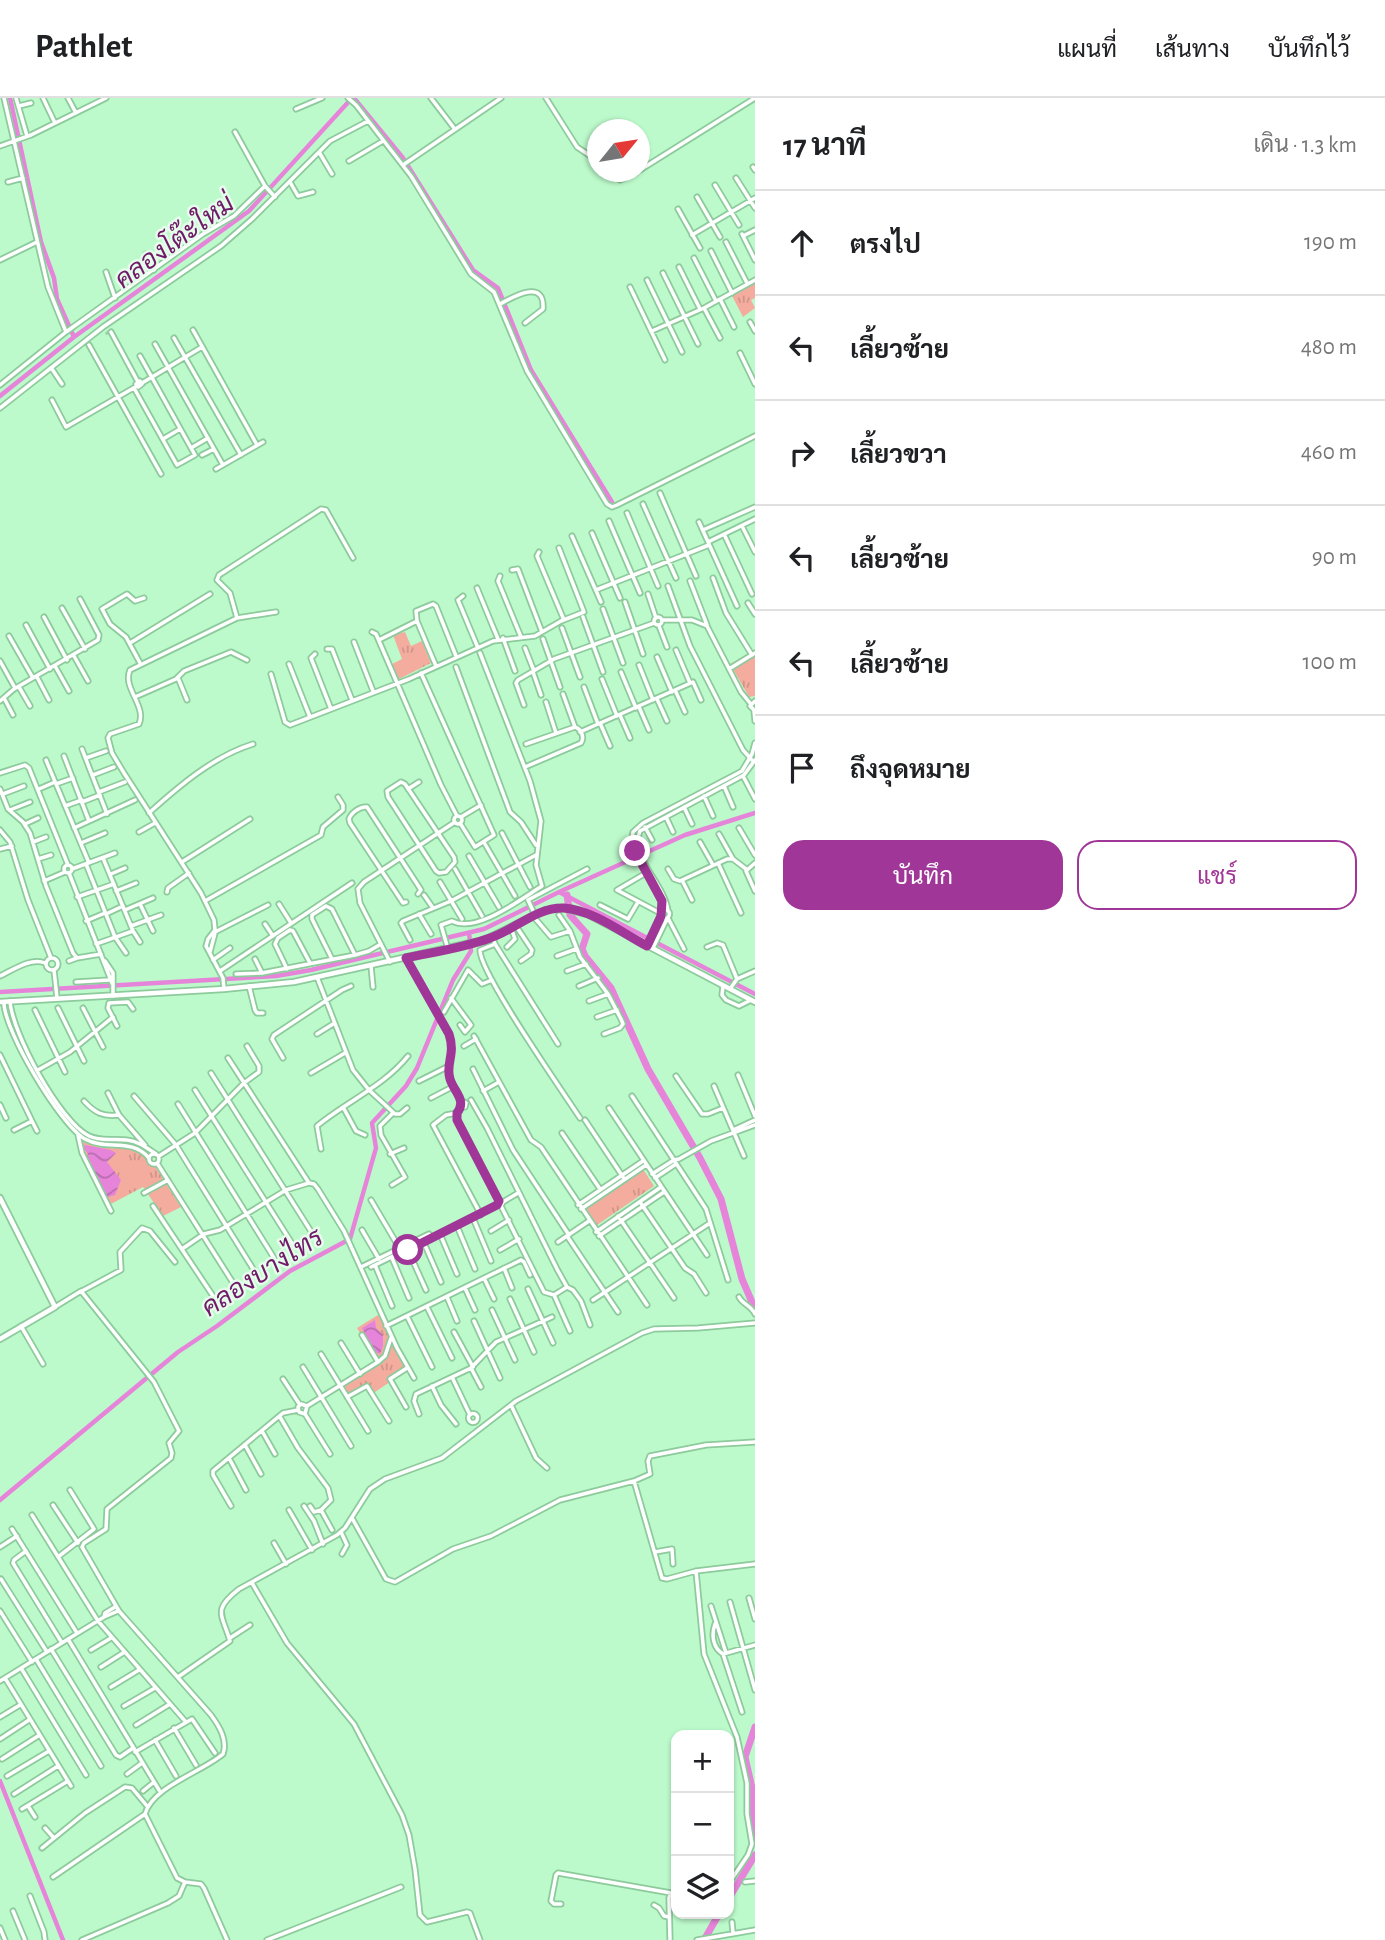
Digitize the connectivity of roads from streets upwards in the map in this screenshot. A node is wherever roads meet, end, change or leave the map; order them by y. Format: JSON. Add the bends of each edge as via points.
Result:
{"nodes":[{"id":1,"x":4,"y":98,"type":"edge"},
{"id":2,"x":16,"y":98,"type":"edge"},
{"id":3,"x":43,"y":98,"type":"edge"},
{"id":4,"x":68,"y":98,"type":"edge"},
{"id":5,"x":106,"y":98,"type":"edge"},
{"id":6,"x":322,"y":98,"type":"edge"},
{"id":7,"x":348,"y":98,"type":"edge"},
{"id":8,"x":431,"y":98,"type":"edge"},
{"id":9,"x":500,"y":98,"type":"edge"},
{"id":10,"x":546,"y":98,"type":"edge"},
{"id":11,"x":755,"y":98,"type":"edge"},
{"id":12,"x":31,"y":103,"type":"dead end"},
{"id":13,"x":19,"y":107,"type":"junction"},
{"id":14,"x":296,"y":109,"type":"dead end"},
{"id":15,"x":76,"y":113,"type":"junction"},
{"id":16,"x":368,"y":121,"type":"junction"},
{"id":17,"x":55,"y":123,"type":"junction"},
{"id":18,"x":454,"y":128,"type":"junction"},
{"id":19,"x":235,"y":132,"type":"dead end"},
{"id":20,"x":25,"y":137,"type":"junction"},
{"id":21,"x":16,"y":141,"type":"junction"},
{"id":22,"x":383,"y":141,"type":"junction"},
{"id":23,"x":0,"y":146,"type":"edge"},
{"id":24,"x":319,"y":152,"type":"junction"},
{"id":25,"x":587,"y":154,"type":"edge"},
{"id":26,"x":349,"y":161,"type":"dead end"},
{"id":27,"x":650,"y":164,"type":"edge"},
{"id":28,"x":403,"y":165,"type":"junction"},
{"id":29,"x":332,"y":174,"type":"dead end"},
{"id":30,"x":23,"y":178,"type":"junction"},
{"id":31,"x":736,"y":178,"type":"dead end"},
{"id":32,"x":8,"y":182,"type":"dead end"},
{"id":33,"x":290,"y":182,"type":"junction"},
{"id":34,"x":715,"y":185,"type":"dead end"},
{"id":35,"x":266,"y":187,"type":"junction"},
{"id":36,"x":313,"y":192,"type":"dead end"},
{"id":37,"x":274,"y":196,"type":"junction"},
{"id":38,"x":696,"y":197,"type":"dead end"},
{"id":39,"x":753,"y":199,"type":"edge"},
{"id":40,"x":755,"y":208,"type":"edge"},
{"id":41,"x":678,"y":209,"type":"dead end"},
{"id":42,"x":730,"y":212,"type":"junction"},
{"id":43,"x":712,"y":223,"type":"junction"},
{"id":44,"x":739,"y":225,"type":"dead end"},
{"id":45,"x":755,"y":230,"type":"edge"},
{"id":46,"x":692,"y":235,"type":"junction"},
{"id":47,"x":720,"y":237,"type":"dead end"},
{"id":48,"x":37,"y":242,"type":"junction"},
{"id":49,"x":726,"y":242,"type":"dead end"},
{"id":50,"x":700,"y":248,"type":"dead end"},
{"id":51,"x":711,"y":251,"type":"dead end"},
{"id":52,"x":753,"y":251,"type":"edge"},
{"id":53,"x":146,"y":254,"type":"dead end"},
{"id":54,"x":694,"y":258,"type":"dead end"},
{"id":55,"x":0,"y":260,"type":"edge"},
{"id":56,"x":755,"y":260,"type":"edge"},
{"id":57,"x":679,"y":267,"type":"dead end"},
{"id":58,"x":154,"y":270,"type":"junction"},
{"id":59,"x":106,"y":272,"type":"dead end"},
{"id":60,"x":663,"y":274,"type":"dead end"},
{"id":61,"x":755,"y":280,"type":"edge"},
{"id":62,"x":647,"y":281,"type":"dead end"},
{"id":63,"x":747,"y":284,"type":"junction"},
{"id":64,"x":631,"y":287,"type":"dead end"},
{"id":65,"x":732,"y":293,"type":"junction"},
{"id":66,"x":115,"y":298,"type":"junction"},
{"id":67,"x":718,"y":300,"type":"junction"},
{"id":68,"x":502,"y":302,"type":"junction"},
{"id":69,"x":702,"y":309,"type":"junction"},
{"id":70,"x":684,"y":317,"type":"junction"},
{"id":71,"x":750,"y":321,"type":"dead end"},
{"id":72,"x":526,"y":323,"type":"dead end"},
{"id":73,"x":668,"y":324,"type":"junction"},
{"id":74,"x":105,"y":326,"type":"junction"},
{"id":75,"x":734,"y":327,"type":"dead end"},
{"id":76,"x":192,"y":330,"type":"dead end"},
{"id":77,"x":68,"y":331,"type":"junction"},
{"id":78,"x":652,"y":331,"type":"junction"},
{"id":79,"x":755,"y":331,"type":"edge"},
{"id":80,"x":174,"y":338,"type":"dead end"},
{"id":81,"x":720,"y":338,"type":"dead end"},
{"id":82,"x":155,"y":344,"type":"dead end"},
{"id":83,"x":698,"y":344,"type":"dead end"},
{"id":84,"x":89,"y":345,"type":"dead end"},
{"id":85,"x":202,"y":347,"type":"junction"},
{"id":86,"x":682,"y":352,"type":"dead end"},
{"id":87,"x":740,"y":353,"type":"dead end"},
{"id":88,"x":140,"y":356,"type":"dead end"},
{"id":89,"x":185,"y":358,"type":"junction"},
{"id":90,"x":665,"y":360,"type":"dead end"},
{"id":91,"x":168,"y":367,"type":"junction"},
{"id":92,"x":52,"y":369,"type":"junction"},
{"id":93,"x":755,"y":370,"type":"edge"},
{"id":94,"x":750,"y":373,"type":"junction"},
{"id":95,"x":152,"y":378,"type":"junction"},
{"id":96,"x":62,"y":384,"type":"dead end"},
{"id":97,"x":755,"y":384,"type":"edge"},
{"id":98,"x":0,"y":385,"type":"edge"},
{"id":99,"x":138,"y":385,"type":"junction"},
{"id":100,"x":118,"y":397,"type":"junction"},
{"id":101,"x":52,"y":400,"type":"dead end"},
{"id":102,"x":0,"y":408,"type":"edge"},
{"id":103,"x":180,"y":429,"type":"junction"},
{"id":104,"x":755,"y":436,"type":"edge"},
{"id":105,"x":208,"y":438,"type":"junction"},
{"id":106,"x":163,"y":439,"type":"junction"},
{"id":107,"x":263,"y":442,"type":"dead end"},
{"id":108,"x":257,"y":445,"type":"junction"},
{"id":109,"x":191,"y":447,"type":"junction"},
{"id":110,"x":214,"y":449,"type":"junction"},
{"id":111,"x":202,"y":455,"type":"dead end"},
{"id":112,"x":241,"y":455,"type":"junction"},
{"id":113,"x":223,"y":466,"type":"junction"},
{"id":114,"x":216,"y":469,"type":"dead end"},
{"id":115,"x":161,"y":474,"type":"dead end"},
{"id":116,"x":660,"y":493,"type":"dead end"},
{"id":117,"x":643,"y":504,"type":"dead end"},
{"id":118,"x":755,"y":507,"type":"edge"},
{"id":119,"x":628,"y":513,"type":"dead end"},
{"id":120,"x":755,"y":519,"type":"edge"},
{"id":121,"x":609,"y":522,"type":"dead end"},
{"id":122,"x":699,"y":523,"type":"dead end"},
{"id":123,"x":742,"y":526,"type":"junction"},
{"id":124,"x":703,"y":530,"type":"junction"},
{"id":125,"x":592,"y":533,"type":"dead end"},
{"id":126,"x":724,"y":534,"type":"junction"},
{"id":127,"x":572,"y":536,"type":"dead end"},
{"id":128,"x":708,"y":543,"type":"junction"},
{"id":129,"x":559,"y":548,"type":"dead end"},
{"id":130,"x":540,"y":552,"type":"dead end"},
{"id":131,"x":755,"y":552,"type":"edge"},
{"id":132,"x":687,"y":554,"type":"junction"},
{"id":133,"x":353,"y":558,"type":"dead end"},
{"id":134,"x":668,"y":561,"type":"junction"},
{"id":135,"x":651,"y":568,"type":"junction"},
{"id":136,"x":512,"y":570,"type":"dead end"},
{"id":137,"x":500,"y":576,"type":"dead end"},
{"id":138,"x":633,"y":576,"type":"junction"},
{"id":139,"x":696,"y":576,"type":"dead end"},
{"id":140,"x":676,"y":578,"type":"dead end"},
{"id":141,"x":713,"y":578,"type":"dead end"},
{"id":142,"x":690,"y":581,"type":"dead end"},
{"id":143,"x":614,"y":583,"type":"junction"},
{"id":144,"x":658,"y":586,"type":"dead end"},
{"id":145,"x":668,"y":586,"type":"dead end"},
{"id":146,"x":477,"y":588,"type":"dead end"},
{"id":147,"x":596,"y":590,"type":"junction"},
{"id":148,"x":640,"y":593,"type":"dead end"},
{"id":149,"x":210,"y":594,"type":"dead end"},
{"id":150,"x":648,"y":594,"type":"dead end"},
{"id":151,"x":752,"y":594,"type":"dead end"},
{"id":152,"x":463,"y":596,"type":"dead end"},
{"id":153,"x":144,"y":598,"type":"dead end"},
{"id":154,"x":620,"y":598,"type":"dead end"},
{"id":155,"x":80,"y":599,"type":"dead end"},
{"id":156,"x":601,"y":601,"type":"dead end"},
{"id":157,"x":625,"y":602,"type":"dead end"},
{"id":158,"x":748,"y":603,"type":"dead end"},
{"id":159,"x":737,"y":606,"type":"dead end"},
{"id":160,"x":62,"y":608,"type":"dead end"},
{"id":161,"x":603,"y":609,"type":"dead end"},
{"id":162,"x":276,"y":612,"type":"dead end"},
{"id":163,"x":755,"y":614,"type":"edge"},
{"id":164,"x":44,"y":617,"type":"dead end"},
{"id":165,"x":583,"y":617,"type":"dead end"},
{"id":166,"x":237,"y":618,"type":"junction"},
{"id":167,"x":681,"y":619,"type":"junction"},
{"id":168,"x":564,"y":620,"type":"junction"},
{"id":169,"x":417,"y":621,"type":"junction"},
{"id":170,"x":657,"y":622,"type":"junction"},
{"id":171,"x":26,"y":625,"type":"dead end"},
{"id":172,"x":707,"y":626,"type":"junction"},
{"id":173,"x":562,"y":628,"type":"dead end"},
{"id":174,"x":635,"y":629,"type":"junction"},
{"id":175,"x":372,"y":632,"type":"dead end"},
{"id":176,"x":542,"y":632,"type":"junction"},
{"id":177,"x":9,"y":636,"type":"dead end"},
{"id":178,"x":614,"y":636,"type":"junction"},
{"id":179,"x":521,"y":637,"type":"junction"},
{"id":180,"x":501,"y":639,"type":"junction"},
{"id":181,"x":543,"y":639,"type":"dead end"},
{"id":182,"x":379,"y":640,"type":"junction"},
{"id":183,"x":354,"y":642,"type":"dead end"},
{"id":184,"x":130,"y":643,"type":"junction"},
{"id":185,"x":593,"y":645,"type":"junction"},
{"id":186,"x":667,"y":647,"type":"dead end"},
{"id":187,"x":524,"y":648,"type":"dead end"},
{"id":188,"x":85,"y":649,"type":"junction"},
{"id":189,"x":327,"y":649,"type":"dead end"},
{"id":190,"x":479,"y":650,"type":"junction"},
{"id":191,"x":676,"y":650,"type":"dead end"},
{"id":192,"x":571,"y":652,"type":"junction"},
{"id":193,"x":315,"y":654,"type":"dead end"},
{"id":194,"x":643,"y":654,"type":"dead end"},
{"id":195,"x":753,"y":654,"type":"edge"},
{"id":196,"x":74,"y":656,"type":"junction"},
{"id":197,"x":456,"y":657,"type":"junction"},
{"id":198,"x":657,"y":657,"type":"dead end"},
{"id":199,"x":67,"y":660,"type":"junction"},
{"id":200,"x":247,"y":660,"type":"dead end"},
{"id":201,"x":0,"y":661,"type":"edge"},
{"id":202,"x":550,"y":661,"type":"junction"},
{"id":203,"x":140,"y":663,"type":"junction"},
{"id":204,"x":623,"y":663,"type":"dead end"},
{"id":205,"x":289,"y":664,"type":"dead end"},
{"id":206,"x":639,"y":665,"type":"dead end"},
{"id":207,"x":55,"y":666,"type":"junction"},
{"id":208,"x":436,"y":666,"type":"junction"},
{"id":209,"x":456,"y":667,"type":"dead end"},
{"id":210,"x":50,"y":669,"type":"junction"},
{"id":211,"x":729,"y":669,"type":"junction"},
{"id":212,"x":515,"y":671,"type":"dead end"},
{"id":213,"x":603,"y":671,"type":"dead end"},
{"id":214,"x":533,"y":672,"type":"junction"},
{"id":215,"x":621,"y":672,"type":"dead end"},
{"id":216,"x":421,"y":673,"type":"junction"},
{"id":217,"x":271,"y":674,"type":"dead end"},
{"id":218,"x":35,"y":677,"type":"junction"},
{"id":219,"x":580,"y":677,"type":"dead end"},
{"id":220,"x":178,"y":678,"type":"junction"},
{"id":221,"x":602,"y":678,"type":"dead end"},
{"id":222,"x":88,"y":681,"type":"dead end"},
{"id":223,"x":690,"y":683,"type":"junction"},
{"id":224,"x":396,"y":684,"type":"junction"},
{"id":225,"x":17,"y":687,"type":"junction"},
{"id":226,"x":560,"y":687,"type":"dead end"},
{"id":227,"x":584,"y":687,"type":"dead end"},
{"id":228,"x":69,"y":691,"type":"dead end"},
{"id":229,"x":373,"y":691,"type":"junction"},
{"id":230,"x":673,"y":691,"type":"junction"},
{"id":231,"x":563,"y":694,"type":"dead end"},
{"id":232,"x":541,"y":695,"type":"dead end"},
{"id":233,"x":135,"y":697,"type":"junction"},
{"id":234,"x":2,"y":699,"type":"edge"},
{"id":235,"x":49,"y":699,"type":"dead end"},
{"id":236,"x":655,"y":699,"type":"junction"},
{"id":237,"x":187,"y":700,"type":"dead end"},
{"id":238,"x":352,"y":700,"type":"junction"},
{"id":239,"x":701,"y":700,"type":"dead end"},
{"id":240,"x":546,"y":702,"type":"dead end"},
{"id":241,"x":753,"y":702,"type":"edge"},
{"id":242,"x":524,"y":705,"type":"dead end"},
{"id":243,"x":30,"y":706,"type":"dead end"},
{"id":244,"x":637,"y":707,"type":"junction"},
{"id":245,"x":331,"y":709,"type":"junction"},
{"id":246,"x":754,"y":711,"type":"edge"},
{"id":247,"x":685,"y":712,"type":"dead end"},
{"id":248,"x":12,"y":715,"type":"dead end"},
{"id":249,"x":619,"y":715,"type":"junction"},
{"id":250,"x":310,"y":717,"type":"junction"},
{"id":251,"x":667,"y":721,"type":"dead end"},
{"id":252,"x":755,"y":721,"type":"edge"},
{"id":253,"x":599,"y":724,"type":"junction"},
{"id":254,"x":575,"y":727,"type":"junction"},
{"id":255,"x":649,"y":730,"type":"dead end"},
{"id":256,"x":580,"y":732,"type":"junction"},
{"id":257,"x":556,"y":733,"type":"junction"},
{"id":258,"x":630,"y":738,"type":"dead end"},
{"id":259,"x":755,"y":743,"type":"edge"},
{"id":260,"x":253,"y":744,"type":"dead end"},
{"id":261,"x":526,"y":744,"type":"dead end"},
{"id":262,"x":610,"y":746,"type":"dead end"},
{"id":263,"x":82,"y":750,"type":"dead end"},
{"id":264,"x":106,"y":751,"type":"dead end"},
{"id":265,"x":64,"y":756,"type":"dead end"},
{"id":266,"x":86,"y":758,"type":"junction"},
{"id":267,"x":46,"y":760,"type":"dead end"},
{"id":268,"x":753,"y":760,"type":"edge"},
{"id":269,"x":114,"y":767,"type":"dead end"},
{"id":270,"x":525,"y":767,"type":"junction"},
{"id":271,"x":0,"y":773,"type":"edge"},
{"id":272,"x":743,"y":775,"type":"junction"},
{"id":273,"x":92,"y":776,"type":"junction"},
{"id":274,"x":73,"y":778,"type":"junction"},
{"id":275,"x":125,"y":782,"type":"dead end"},
{"id":276,"x":419,"y":782,"type":"dead end"},
{"id":277,"x":56,"y":783,"type":"junction"},
{"id":278,"x":722,"y":784,"type":"junction"},
{"id":279,"x":23,"y":786,"type":"dead end"},
{"id":280,"x":39,"y":789,"type":"junction"},
{"id":281,"x":408,"y":789,"type":"junction"},
{"id":282,"x":1,"y":791,"type":"edge"},
{"id":283,"x":100,"y":794,"type":"junction"},
{"id":284,"x":704,"y":796,"type":"junction"},
{"id":285,"x":338,"y":797,"type":"dead end"},
{"id":286,"x":755,"y":799,"type":"edge"},
{"id":287,"x":135,"y":800,"type":"dead end"},
{"id":288,"x":82,"y":801,"type":"junction"},
{"id":289,"x":30,"y":802,"type":"dead end"},
{"id":290,"x":481,"y":805,"type":"junction"},
{"id":291,"x":683,"y":805,"type":"junction"},
{"id":292,"x":65,"y":806,"type":"junction"},
{"id":293,"x":733,"y":807,"type":"dead end"},
{"id":294,"x":9,"y":809,"type":"junction"},
{"id":295,"x":0,"y":812,"type":"edge"},
{"id":296,"x":149,"y":813,"type":"junction"},
{"id":297,"x":107,"y":814,"type":"junction"},
{"id":298,"x":459,"y":816,"type":"junction"},
{"id":299,"x":713,"y":816,"type":"dead end"},
{"id":300,"x":666,"y":817,"type":"junction"},
{"id":301,"x":38,"y":818,"type":"dead end"},
{"id":302,"x":250,"y":819,"type":"dead end"},
{"id":303,"x":89,"y":821,"type":"junction"},
{"id":304,"x":457,"y":822,"type":"junction"},
{"id":305,"x":155,"y":823,"type":"junction"},
{"id":306,"x":25,"y":824,"type":"junction"},
{"id":307,"x":692,"y":824,"type":"dead end"},
{"id":308,"x":644,"y":825,"type":"junction"},
{"id":309,"x":74,"y":828,"type":"junction"},
{"id":310,"x":739,"y":828,"type":"dead end"},
{"id":311,"x":0,"y":830,"type":"edge"},
{"id":312,"x":139,"y":832,"type":"dead end"},
{"id":313,"x":673,"y":832,"type":"dead end"},
{"id":314,"x":105,"y":833,"type":"dead end"},
{"id":315,"x":438,"y":833,"type":"junction"},
{"id":316,"x":502,"y":833,"type":"dead end"},
{"id":317,"x":719,"y":834,"type":"dead end"},
{"id":318,"x":46,"y":837,"type":"dead end"},
{"id":319,"x":652,"y":840,"type":"dead end"},
{"id":320,"x":33,"y":842,"type":"junction"},
{"id":321,"x":700,"y":842,"type":"dead end"},
{"id":322,"x":80,"y":843,"type":"junction"},
{"id":323,"x":485,"y":844,"type":"dead end"},
{"id":324,"x":419,"y":845,"type":"junction"},
{"id":325,"x":12,"y":846,"type":"junction"},
{"id":326,"x":537,"y":847,"type":"junction"},
{"id":327,"x":0,"y":849,"type":"edge"},
{"id":328,"x":115,"y":853,"type":"dead end"},
{"id":329,"x":51,"y":855,"type":"dead end"},
{"id":330,"x":536,"y":855,"type":"junction"},
{"id":331,"x":755,"y":855,"type":"edge"},
{"id":332,"x":469,"y":856,"type":"dead end"},
{"id":333,"x":103,"y":858,"type":"junction"},
{"id":334,"x":400,"y":858,"type":"junction"},
{"id":335,"x":38,"y":859,"type":"junction"},
{"id":336,"x":733,"y":859,"type":"junction"},
{"id":337,"x":182,"y":862,"type":"junction"},
{"id":338,"x":88,"y":863,"type":"junction"},
{"id":339,"x":755,"y":863,"type":"edge"},
{"id":340,"x":518,"y":864,"type":"junction"},
{"id":341,"x":716,"y":864,"type":"junction"},
{"id":342,"x":70,"y":867,"type":"junction"},
{"id":343,"x":125,"y":868,"type":"dead end"},
{"id":344,"x":455,"y":869,"type":"dead end"},
{"id":345,"x":587,"y":869,"type":"dead end"},
{"id":346,"x":668,"y":869,"type":"dead end"},
{"id":347,"x":746,"y":869,"type":"junction"},
{"id":348,"x":381,"y":870,"type":"junction"},
{"id":349,"x":648,"y":872,"type":"junction"},
{"id":350,"x":67,"y":873,"type":"junction"},
{"id":351,"x":189,"y":873,"type":"junction"},
{"id":352,"x":502,"y":873,"type":"junction"},
{"id":353,"x":110,"y":874,"type":"junction"},
{"id":354,"x":682,"y":880,"type":"junction"},
{"id":355,"x":44,"y":881,"type":"junction"},
{"id":356,"x":440,"y":882,"type":"dead end"},
{"id":357,"x":136,"y":883,"type":"dead end"},
{"id":358,"x":352,"y":883,"type":"dead end"},
{"id":359,"x":485,"y":883,"type":"junction"},
{"id":360,"x":114,"y":884,"type":"junction"},
{"id":361,"x":530,"y":887,"type":"dead end"},
{"id":362,"x":610,"y":887,"type":"dead end"},
{"id":363,"x":96,"y":890,"type":"junction"},
{"id":364,"x":617,"y":890,"type":"junction"},
{"id":365,"x":116,"y":891,"type":"junction"},
{"id":366,"x":755,"y":891,"type":"edge"},
{"id":367,"x":167,"y":892,"type":"dead end"},
{"id":368,"x":468,"y":892,"type":"junction"},
{"id":369,"x":418,"y":894,"type":"dead end"},
{"id":370,"x":425,"y":895,"type":"dead end"},
{"id":371,"x":515,"y":896,"type":"dead end"},
{"id":372,"x":77,"y":897,"type":"junction"},
{"id":373,"x":153,"y":898,"type":"dead end"},
{"id":374,"x":692,"y":900,"type":"dead end"},
{"id":375,"x":205,"y":901,"type":"junction"},
{"id":376,"x":451,"y":901,"type":"junction"},
{"id":377,"x":406,"y":902,"type":"dead end"},
{"id":378,"x":638,"y":902,"type":"junction"},
{"id":379,"x":139,"y":904,"type":"junction"},
{"id":380,"x":279,"y":904,"type":"dead end"},
{"id":381,"x":268,"y":905,"type":"dead end"},
{"id":382,"x":600,"y":905,"type":"dead end"},
{"id":383,"x":499,"y":907,"type":"dead end"},
{"id":384,"x":124,"y":908,"type":"junction"},
{"id":385,"x":433,"y":909,"type":"junction"},
{"id":386,"x":668,"y":911,"type":"junction"},
{"id":387,"x":105,"y":913,"type":"junction"},
{"id":388,"x":661,"y":913,"type":"junction"},
{"id":389,"x":741,"y":913,"type":"dead end"},
{"id":390,"x":419,"y":914,"type":"junction"},
{"id":391,"x":533,"y":914,"type":"junction"},
{"id":392,"x":161,"y":915,"type":"dead end"},
{"id":393,"x":559,"y":915,"type":"dead end"},
{"id":394,"x":482,"y":916,"type":"dead end"},
{"id":395,"x":668,"y":918,"type":"junction"},
{"id":396,"x":462,"y":919,"type":"dead end"},
{"id":397,"x":147,"y":920,"type":"junction"},
{"id":398,"x":86,"y":921,"type":"junction"},
{"id":399,"x":265,"y":923,"type":"dead end"},
{"id":400,"x":292,"y":924,"type":"junction"},
{"id":401,"x":514,"y":927,"type":"junction"},
{"id":402,"x":132,"y":928,"type":"junction"},
{"id":403,"x":655,"y":929,"type":"junction"},
{"id":404,"x":153,"y":930,"type":"dead end"},
{"id":405,"x":215,"y":931,"type":"junction"},
{"id":406,"x":570,"y":931,"type":"junction"},
{"id":407,"x":661,"y":932,"type":"junction"},
{"id":408,"x":431,"y":934,"type":"dead end"},
{"id":409,"x":272,"y":936,"type":"junction"},
{"id":410,"x":115,"y":937,"type":"junction"},
{"id":411,"x":493,"y":937,"type":"junction"},
{"id":412,"x":410,"y":940,"type":"dead end"},
{"id":413,"x":140,"y":942,"type":"dead end"},
{"id":414,"x":96,"y":944,"type":"junction"},
{"id":415,"x":381,"y":944,"type":"junction"},
{"id":416,"x":495,"y":944,"type":"junction"},
{"id":417,"x":650,"y":946,"type":"junction"},
{"id":418,"x":448,"y":947,"type":"junction"},
{"id":419,"x":508,"y":947,"type":"dead end"},
{"id":420,"x":707,"y":947,"type":"dead end"},
{"id":421,"x":230,"y":948,"type":"dead end"},
{"id":422,"x":576,"y":949,"type":"junction"},
{"id":423,"x":684,"y":949,"type":"dead end"},
{"id":424,"x":126,"y":953,"type":"dead end"},
{"id":425,"x":101,"y":954,"type":"junction"},
{"id":426,"x":355,"y":956,"type":"junction"},
{"id":427,"x":557,"y":956,"type":"dead end"},
{"id":428,"x":51,"y":958,"type":"junction"},
{"id":429,"x":77,"y":958,"type":"junction"},
{"id":430,"x":406,"y":958,"type":"junction"},
{"id":431,"x":255,"y":959,"type":"dead end"},
{"id":432,"x":332,"y":959,"type":"junction"},
{"id":433,"x":213,"y":960,"type":"junction"},
{"id":434,"x":389,"y":960,"type":"junction"},
{"id":435,"x":69,"y":961,"type":"dead end"},
{"id":436,"x":521,"y":961,"type":"dead end"},
{"id":437,"x":46,"y":963,"type":"junction"},
{"id":438,"x":310,"y":964,"type":"junction"},
{"id":439,"x":586,"y":964,"type":"junction"},
{"id":440,"x":371,"y":966,"type":"junction"},
{"id":441,"x":287,"y":969,"type":"junction"},
{"id":442,"x":54,"y":970,"type":"junction"},
{"id":443,"x":220,"y":971,"type":"junction"},
{"id":444,"x":567,"y":971,"type":"dead end"},
{"id":445,"x":755,"y":971,"type":"edge"},
{"id":446,"x":262,"y":973,"type":"junction"},
{"id":447,"x":236,"y":974,"type":"dead end"},
{"id":448,"x":0,"y":976,"type":"edge"},
{"id":449,"x":317,"y":978,"type":"junction"},
{"id":450,"x":598,"y":978,"type":"junction"},
{"id":451,"x":737,"y":979,"type":"junction"},
{"id":452,"x":492,"y":980,"type":"junction"},
{"id":453,"x":76,"y":982,"type":"dead end"},
{"id":454,"x":111,"y":984,"type":"junction"},
{"id":455,"x":723,"y":985,"type":"junction"},
{"id":456,"x":249,"y":986,"type":"junction"},
{"id":457,"x":352,"y":986,"type":"dead end"},
{"id":458,"x":579,"y":986,"type":"dead end"},
{"id":459,"x":224,"y":987,"type":"junction"},
{"id":460,"x":373,"y":987,"type":"dead end"},
{"id":461,"x":731,"y":988,"type":"junction"},
{"id":462,"x":608,"y":993,"type":"junction"},
{"id":463,"x":56,"y":996,"type":"junction"},
{"id":464,"x":113,"y":996,"type":"junction"},
{"id":465,"x":451,"y":998,"type":"junction"},
{"id":466,"x":325,"y":1000,"type":"junction"},
{"id":467,"x":589,"y":1001,"type":"dead end"},
{"id":468,"x":753,"y":1001,"type":"edge"},
{"id":469,"x":5,"y":1002,"type":"edge"},
{"id":470,"x":58,"y":1008,"type":"dead end"},
{"id":471,"x":83,"y":1008,"type":"dead end"},
{"id":472,"x":133,"y":1009,"type":"dead end"},
{"id":473,"x":35,"y":1010,"type":"dead end"},
{"id":474,"x":617,"y":1010,"type":"junction"},
{"id":475,"x":444,"y":1012,"type":"dead end"},
{"id":476,"x":263,"y":1013,"type":"dead end"},
{"id":477,"x":113,"y":1017,"type":"junction"},
{"id":478,"x":597,"y":1017,"type":"dead end"},
{"id":479,"x":334,"y":1023,"type":"junction"},
{"id":480,"x":460,"y":1025,"type":"dead end"},
{"id":481,"x":117,"y":1026,"type":"dead end"},
{"id":482,"x":95,"y":1032,"type":"junction"},
{"id":483,"x":317,"y":1034,"type":"dead end"},
{"id":484,"x":604,"y":1034,"type":"dead end"},
{"id":485,"x":558,"y":1044,"type":"dead end"},
{"id":486,"x":77,"y":1046,"type":"junction"},
{"id":487,"x":103,"y":1046,"type":"dead end"},
{"id":488,"x":247,"y":1046,"type":"dead end"},
{"id":489,"x":464,"y":1046,"type":"dead end"},
{"id":490,"x":345,"y":1053,"type":"junction"},
{"id":491,"x":0,"y":1055,"type":"edge"},
{"id":492,"x":408,"y":1056,"type":"dead end"},
{"id":493,"x":228,"y":1058,"type":"dead end"},
{"id":494,"x":283,"y":1058,"type":"dead end"},
{"id":495,"x":59,"y":1060,"type":"junction"},
{"id":496,"x":84,"y":1061,"type":"dead end"},
{"id":497,"x":449,"y":1066,"type":"junction"},
{"id":498,"x":473,"y":1069,"type":"dead end"},
{"id":499,"x":35,"y":1071,"type":"junction"},
{"id":500,"x":65,"y":1072,"type":"dead end"},
{"id":501,"x":211,"y":1073,"type":"dead end"},
{"id":502,"x":312,"y":1073,"type":"dead end"},
{"id":503,"x":738,"y":1075,"type":"dead end"},
{"id":504,"x":676,"y":1076,"type":"dead end"},
{"id":505,"x":419,"y":1081,"type":"dead end"},
{"id":506,"x":499,"y":1082,"type":"junction"},
{"id":507,"x":244,"y":1083,"type":"junction"},
{"id":508,"x":454,"y":1086,"type":"junction"},
{"id":509,"x":714,"y":1086,"type":"dead end"},
{"id":510,"x":195,"y":1090,"type":"dead end"},
{"id":511,"x":369,"y":1090,"type":"junction"},
{"id":512,"x":482,"y":1091,"type":"junction"},
{"id":513,"x":108,"y":1093,"type":"dead end"},
{"id":514,"x":134,"y":1096,"type":"dead end"},
{"id":515,"x":632,"y":1096,"type":"dead end"},
{"id":516,"x":431,"y":1098,"type":"dead end"},
{"id":517,"x":229,"y":1100,"type":"junction"},
{"id":518,"x":83,"y":1101,"type":"dead end"},
{"id":519,"x":177,"y":1104,"type":"dead end"},
{"id":520,"x":463,"y":1104,"type":"junction"},
{"id":521,"x":343,"y":1107,"type":"junction"},
{"id":522,"x":1,"y":1108,"type":"edge"},
{"id":523,"x":407,"y":1108,"type":"dead end"},
{"id":524,"x":609,"y":1108,"type":"dead end"},
{"id":525,"x":723,"y":1108,"type":"junction"},
{"id":526,"x":392,"y":1112,"type":"junction"},
{"id":527,"x":457,"y":1113,"type":"junction"},
{"id":528,"x":119,"y":1115,"type":"junction"},
{"id":529,"x":212,"y":1117,"type":"junction"},
{"id":530,"x":6,"y":1118,"type":"dead end"},
{"id":531,"x":580,"y":1118,"type":"dead end"},
{"id":532,"x":755,"y":1118,"type":"edge"},
{"id":533,"x":32,"y":1121,"type":"junction"},
{"id":534,"x":585,"y":1121,"type":"dead end"},
{"id":535,"x":755,"y":1125,"type":"edge"},
{"id":536,"x":14,"y":1130,"type":"dead end"},
{"id":537,"x":37,"y":1130,"type":"dead end"},
{"id":538,"x":79,"y":1132,"type":"junction"},
{"id":539,"x":732,"y":1132,"type":"junction"},
{"id":540,"x":195,"y":1133,"type":"junction"},
{"id":541,"x":562,"y":1133,"type":"dead end"},
{"id":542,"x":365,"y":1135,"type":"dead end"},
{"id":543,"x":176,"y":1145,"type":"junction"},
{"id":544,"x":146,"y":1147,"type":"junction"},
{"id":545,"x":404,"y":1148,"type":"dead end"},
{"id":546,"x":321,"y":1149,"type":"dead end"},
{"id":547,"x":390,"y":1154,"type":"junction"},
{"id":548,"x":157,"y":1155,"type":"junction"},
{"id":549,"x":744,"y":1156,"type":"dead end"},
{"id":550,"x":149,"y":1158,"type":"junction"},
{"id":551,"x":676,"y":1161,"type":"junction"},
{"id":552,"x":157,"y":1163,"type":"junction"},
{"id":553,"x":644,"y":1163,"type":"junction"},
{"id":554,"x":396,"y":1164,"type":"junction"},
{"id":555,"x":389,"y":1168,"type":"dead end"},
{"id":556,"x":653,"y":1176,"type":"junction"},
{"id":557,"x":624,"y":1177,"type":"junction"},
{"id":558,"x":168,"y":1180,"type":"junction"},
{"id":559,"x":309,"y":1183,"type":"junction"},
{"id":560,"x":392,"y":1185,"type":"dead end"},
{"id":561,"x":286,"y":1190,"type":"junction"},
{"id":562,"x":662,"y":1190,"type":"junction"},
{"id":563,"x":602,"y":1192,"type":"junction"},
{"id":564,"x":144,"y":1193,"type":"dead end"},
{"id":565,"x":519,"y":1193,"type":"junction"},
{"id":566,"x":0,"y":1198,"type":"edge"},
{"id":567,"x":371,"y":1200,"type":"dead end"},
{"id":568,"x":266,"y":1202,"type":"junction"},
{"id":569,"x":500,"y":1204,"type":"junction"},
{"id":570,"x":642,"y":1204,"type":"junction"},
{"id":571,"x":153,"y":1206,"type":"dead end"},
{"id":572,"x":579,"y":1207,"type":"junction"},
{"id":573,"x":111,"y":1211,"type":"dead end"},
{"id":574,"x":247,"y":1214,"type":"junction"},
{"id":575,"x":481,"y":1215,"type":"junction"},
{"id":576,"x":620,"y":1218,"type":"junction"},
{"id":577,"x":472,"y":1219,"type":"junction"},
{"id":578,"x":509,"y":1220,"type":"junction"},
{"id":579,"x":589,"y":1221,"type":"junction"},
{"id":580,"x":710,"y":1223,"type":"junction"},
{"id":581,"x":227,"y":1226,"type":"junction"},
{"id":582,"x":457,"y":1226,"type":"junction"},
{"id":583,"x":362,"y":1230,"type":"dead end"},
{"id":584,"x":491,"y":1231,"type":"dead end"},
{"id":585,"x":312,"y":1233,"type":"dead end"},
{"id":586,"x":204,"y":1234,"type":"junction"},
{"id":587,"x":429,"y":1234,"type":"dead end"},
{"id":588,"x":440,"y":1234,"type":"junction"},
{"id":589,"x":598,"y":1234,"type":"junction"},
{"id":590,"x":693,"y":1234,"type":"junction"},
{"id":591,"x":568,"y":1236,"type":"junction"},
{"id":592,"x":519,"y":1238,"type":"junction"},
{"id":593,"x":558,"y":1242,"type":"dead end"},
{"id":594,"x":424,"y":1243,"type":"junction"},
{"id":595,"x":293,"y":1245,"type":"dead end"},
{"id":596,"x":400,"y":1249,"type":"junction"},
{"id":597,"x":671,"y":1249,"type":"junction"},
{"id":598,"x":182,"y":1250,"type":"junction"},
{"id":599,"x":408,"y":1250,"type":"junction"},
{"id":600,"x":500,"y":1250,"type":"dead end"},
{"id":601,"x":707,"y":1255,"type":"dead end"},
{"id":602,"x":274,"y":1258,"type":"dead end"},
{"id":603,"x":392,"y":1258,"type":"junction"},
{"id":604,"x":379,"y":1259,"type":"junction"},
{"id":605,"x":491,"y":1261,"type":"dead end"},
{"id":606,"x":175,"y":1262,"type":"dead end"},
{"id":607,"x":650,"y":1263,"type":"junction"},
{"id":608,"x":361,"y":1267,"type":"junction"},
{"id":609,"x":504,"y":1268,"type":"junction"},
{"id":610,"x":475,"y":1269,"type":"dead end"},
{"id":611,"x":255,"y":1272,"type":"dead end"},
{"id":612,"x":457,"y":1274,"type":"dead end"},
{"id":613,"x":530,"y":1275,"type":"dead end"},
{"id":614,"x":484,"y":1278,"type":"junction"},
{"id":615,"x":628,"y":1278,"type":"junction"},
{"id":616,"x":728,"y":1280,"type":"dead end"},
{"id":617,"x":442,"y":1283,"type":"dead end"},
{"id":618,"x":235,"y":1286,"type":"dead end"},
{"id":619,"x":567,"y":1287,"type":"junction"},
{"id":620,"x":465,"y":1288,"type":"junction"},
{"id":621,"x":512,"y":1288,"type":"dead end"},
{"id":622,"x":528,"y":1289,"type":"dead end"},
{"id":623,"x":426,"y":1290,"type":"dead end"},
{"id":624,"x":81,"y":1291,"type":"junction"},
{"id":625,"x":605,"y":1293,"type":"junction"},
{"id":626,"x":706,"y":1293,"type":"dead end"},
{"id":627,"x":554,"y":1295,"type":"junction"},
{"id":628,"x":447,"y":1297,"type":"junction"},
{"id":629,"x":739,"y":1297,"type":"dead end"},
{"id":630,"x":215,"y":1298,"type":"dead end"},
{"id":631,"x":409,"y":1298,"type":"dead end"},
{"id":632,"x":674,"y":1298,"type":"dead end"},
{"id":633,"x":494,"y":1299,"type":"dead end"},
{"id":634,"x":510,"y":1299,"type":"dead end"},
{"id":635,"x":593,"y":1300,"type":"dead end"},
{"id":636,"x":647,"y":1305,"type":"dead end"},
{"id":637,"x":392,"y":1306,"type":"dead end"},
{"id":638,"x":55,"y":1307,"type":"junction"},
{"id":639,"x":427,"y":1307,"type":"junction"},
{"id":640,"x":475,"y":1310,"type":"dead end"},
{"id":641,"x":492,"y":1310,"type":"dead end"},
{"id":642,"x":618,"y":1312,"type":"dead end"},
{"id":643,"x":755,"y":1314,"type":"edge"},
{"id":644,"x":407,"y":1316,"type":"junction"},
{"id":645,"x":552,"y":1317,"type":"dead end"},
{"id":646,"x":457,"y":1321,"type":"dead end"},
{"id":647,"x":474,"y":1321,"type":"dead end"},
{"id":648,"x":543,"y":1321,"type":"junction"},
{"id":649,"x":755,"y":1323,"type":"edge"},
{"id":650,"x":590,"y":1325,"type":"dead end"},
{"id":651,"x":21,"y":1326,"type":"junction"},
{"id":652,"x":386,"y":1326,"type":"junction"},
{"id":653,"x":524,"y":1330,"type":"junction"},
{"id":654,"x":570,"y":1331,"type":"dead end"},
{"id":655,"x":454,"y":1332,"type":"dead end"},
{"id":656,"x":362,"y":1335,"type":"dead end"},
{"id":657,"x":391,"y":1336,"type":"junction"},
{"id":658,"x":505,"y":1338,"type":"junction"},
{"id":659,"x":0,"y":1339,"type":"edge"},
{"id":660,"x":341,"y":1343,"type":"dead end"},
{"id":661,"x":552,"y":1343,"type":"dead end"},
{"id":662,"x":487,"y":1351,"type":"junction"},
{"id":663,"x":534,"y":1352,"type":"dead end"},
{"id":664,"x":321,"y":1354,"type":"dead end"},
{"id":665,"x":452,"y":1358,"type":"dead end"},
{"id":666,"x":515,"y":1360,"type":"dead end"},
{"id":667,"x":379,"y":1362,"type":"junction"},
{"id":668,"x":43,"y":1364,"type":"dead end"},
{"id":669,"x":303,"y":1367,"type":"dead end"},
{"id":670,"x":432,"y":1367,"type":"dead end"},
{"id":671,"x":472,"y":1367,"type":"junction"},
{"id":672,"x":408,"y":1368,"type":"junction"},
{"id":673,"x":360,"y":1374,"type":"junction"},
{"id":674,"x":452,"y":1377,"type":"junction"},
{"id":675,"x":414,"y":1378,"type":"dead end"},
{"id":676,"x":500,"y":1378,"type":"dead end"},
{"id":677,"x":283,"y":1379,"type":"dead end"},
{"id":678,"x":340,"y":1386,"type":"junction"},
{"id":679,"x":432,"y":1386,"type":"junction"},
{"id":680,"x":481,"y":1387,"type":"dead end"},
{"id":681,"x":347,"y":1397,"type":"junction"},
{"id":682,"x":321,"y":1398,"type":"junction"},
{"id":683,"x":511,"y":1405,"type":"junction"},
{"id":684,"x":307,"y":1406,"type":"junction"},
{"id":685,"x":406,"y":1407,"type":"dead end"},
{"id":686,"x":299,"y":1408,"type":"junction"},
{"id":687,"x":305,"y":1414,"type":"junction"},
{"id":688,"x":419,"y":1414,"type":"dead end"},
{"id":689,"x":280,"y":1417,"type":"junction"},
{"id":690,"x":389,"y":1421,"type":"dead end"},
{"id":691,"x":456,"y":1424,"type":"dead end"},
{"id":692,"x":480,"y":1428,"type":"junction"},
{"id":693,"x":262,"y":1432,"type":"junction"},
{"id":694,"x":368,"y":1432,"type":"dead end"},
{"id":695,"x":755,"y":1442,"type":"edge"},
{"id":696,"x":245,"y":1445,"type":"junction"},
{"id":697,"x":351,"y":1446,"type":"dead end"},
{"id":698,"x":275,"y":1454,"type":"dead end"},
{"id":699,"x":330,"y":1454,"type":"dead end"},
{"id":700,"x":229,"y":1458,"type":"junction"},
{"id":701,"x":547,"y":1468,"type":"dead end"},
{"id":702,"x":261,"y":1474,"type":"dead end"},
{"id":703,"x":634,"y":1481,"type":"junction"},
{"id":704,"x":70,"y":1490,"type":"dead end"},
{"id":705,"x":246,"y":1490,"type":"dead end"},
{"id":706,"x":53,"y":1505,"type":"dead end"},
{"id":707,"x":230,"y":1506,"type":"dead end"},
{"id":708,"x":289,"y":1510,"type":"dead end"},
{"id":709,"x":321,"y":1510,"type":"junction"},
{"id":710,"x":32,"y":1515,"type":"dead end"},
{"id":711,"x":352,"y":1518,"type":"junction"},
{"id":712,"x":12,"y":1529,"type":"dead end"},
{"id":713,"x":332,"y":1531,"type":"dead end"},
{"id":714,"x":341,"y":1532,"type":"junction"},
{"id":715,"x":17,"y":1536,"type":"junction"},
{"id":716,"x":78,"y":1543,"type":"junction"},
{"id":717,"x":274,"y":1544,"type":"dead end"},
{"id":718,"x":323,"y":1544,"type":"junction"},
{"id":719,"x":0,"y":1547,"type":"edge"},
{"id":720,"x":312,"y":1550,"type":"junction"},
{"id":721,"x":26,"y":1551,"type":"junction"},
{"id":722,"x":655,"y":1552,"type":"junction"},
{"id":723,"x":342,"y":1554,"type":"dead end"},
{"id":724,"x":58,"y":1557,"type":"junction"},
{"id":725,"x":286,"y":1564,"type":"junction"},
{"id":726,"x":673,"y":1564,"type":"dead end"},
{"id":727,"x":755,"y":1564,"type":"edge"},
{"id":728,"x":696,"y":1571,"type":"junction"},
{"id":729,"x":1,"y":1579,"type":"edge"},
{"id":730,"x":250,"y":1583,"type":"junction"},
{"id":731,"x":748,"y":1598,"type":"dead end"},
{"id":732,"x":730,"y":1602,"type":"dead end"},
{"id":733,"x":711,"y":1606,"type":"dead end"},
{"id":734,"x":117,"y":1609,"type":"junction"},
{"id":735,"x":0,"y":1611,"type":"edge"},
{"id":736,"x":755,"y":1619,"type":"edge"},
{"id":737,"x":6,"y":1621,"type":"junction"},
{"id":738,"x":98,"y":1621,"type":"junction"},
{"id":739,"x":715,"y":1622,"type":"junction"},
{"id":740,"x":0,"y":1625,"type":"edge"},
{"id":741,"x":250,"y":1625,"type":"dead end"},
{"id":742,"x":77,"y":1633,"type":"junction"},
{"id":743,"x":111,"y":1638,"type":"junction"},
{"id":744,"x":230,"y":1638,"type":"junction"},
{"id":745,"x":68,"y":1639,"type":"junction"},
{"id":746,"x":62,"y":1643,"type":"junction"},
{"id":747,"x":755,"y":1645,"type":"edge"},
{"id":748,"x":743,"y":1648,"type":"junction"},
{"id":749,"x":91,"y":1650,"type":"dead end"},
{"id":750,"x":49,"y":1651,"type":"junction"},
{"id":751,"x":124,"y":1652,"type":"junction"},
{"id":752,"x":724,"y":1653,"type":"junction"},
{"id":753,"x":34,"y":1661,"type":"junction"},
{"id":754,"x":101,"y":1667,"type":"dead end"},
{"id":755,"x":21,"y":1668,"type":"junction"},
{"id":756,"x":139,"y":1670,"type":"junction"},
{"id":757,"x":178,"y":1676,"type":"junction"},
{"id":758,"x":5,"y":1678,"type":"junction"},
{"id":759,"x":0,"y":1681,"type":"edge"},
{"id":760,"x":111,"y":1687,"type":"dead end"},
{"id":761,"x":155,"y":1688,"type":"junction"},
{"id":762,"x":755,"y":1690,"type":"edge"},
{"id":763,"x":170,"y":1704,"type":"junction"},
{"id":764,"x":20,"y":1705,"type":"junction"},
{"id":765,"x":124,"y":1706,"type":"dead end"},
{"id":766,"x":742,"y":1712,"type":"dead end"},
{"id":767,"x":0,"y":1717,"type":"edge"},
{"id":768,"x":29,"y":1720,"type":"junction"},
{"id":769,"x":185,"y":1721,"type":"junction"},
{"id":770,"x":135,"y":1725,"type":"dead end"},
{"id":771,"x":174,"y":1728,"type":"junction"},
{"id":772,"x":39,"y":1735,"type":"junction"},
{"id":773,"x":0,"y":1739,"type":"edge"},
{"id":774,"x":155,"y":1740,"type":"junction"},
{"id":775,"x":134,"y":1750,"type":"junction"},
{"id":776,"x":49,"y":1751,"type":"junction"},
{"id":777,"x":215,"y":1753,"type":"dead end"},
{"id":778,"x":2,"y":1759,"type":"edge"},
{"id":779,"x":142,"y":1763,"type":"junction"},
{"id":780,"x":196,"y":1765,"type":"dead end"},
{"id":781,"x":58,"y":1766,"type":"junction"},
{"id":782,"x":101,"y":1766,"type":"dead end"},
{"id":783,"x":127,"y":1774,"type":"dead end"},
{"id":784,"x":86,"y":1775,"type":"dead end"},
{"id":785,"x":7,"y":1776,"type":"dead end"},
{"id":786,"x":176,"y":1776,"type":"dead end"},
{"id":787,"x":68,"y":1780,"type":"junction"},
{"id":788,"x":154,"y":1782,"type":"junction"},
{"id":789,"x":71,"y":1786,"type":"dead end"},
{"id":790,"x":159,"y":1790,"type":"dead end"},
{"id":791,"x":143,"y":1791,"type":"dead end"},
{"id":792,"x":13,"y":1794,"type":"dead end"},
{"id":793,"x":28,"y":1805,"type":"junction"},
{"id":794,"x":147,"y":1807,"type":"junction"},
{"id":795,"x":22,"y":1809,"type":"dead end"},
{"id":796,"x":145,"y":1814,"type":"junction"},
{"id":797,"x":35,"y":1817,"type":"dead end"},
{"id":798,"x":45,"y":1828,"type":"dead end"},
{"id":799,"x":54,"y":1838,"type":"junction"},
{"id":800,"x":42,"y":1848,"type":"dead end"},
{"id":801,"x":734,"y":1876,"type":"edge"},
{"id":802,"x":52,"y":1877,"type":"dead end"},
{"id":803,"x":755,"y":1881,"type":"edge"},
{"id":804,"x":185,"y":1882,"type":"junction"},
{"id":805,"x":745,"y":1882,"type":"dead end"},
{"id":806,"x":401,"y":1887,"type":"dead end"},
{"id":807,"x":671,"y":1892,"type":"edge"},
{"id":808,"x":30,"y":1896,"type":"dead end"},
{"id":809,"x":561,"y":1905,"type":"dead end"},
{"id":810,"x":653,"y":1905,"type":"dead end"},
{"id":811,"x":671,"y":1907,"type":"edge"},
{"id":812,"x":13,"y":1911,"type":"dead end"},
{"id":813,"x":669,"y":1917,"type":"junction"},
{"id":814,"x":732,"y":1922,"type":"dead end"},
{"id":815,"x":0,"y":1928,"type":"edge"},
{"id":816,"x":755,"y":1930,"type":"edge"},
{"id":817,"x":733,"y":1933,"type":"junction"},
{"id":818,"x":43,"y":1939,"type":"edge"},
{"id":819,"x":5,"y":1940,"type":"edge"},
{"id":820,"x":25,"y":1940,"type":"edge"},
{"id":821,"x":82,"y":1940,"type":"edge"},
{"id":822,"x":227,"y":1940,"type":"edge"},
{"id":823,"x":267,"y":1940,"type":"edge"},
{"id":824,"x":480,"y":1940,"type":"edge"},
{"id":825,"x":670,"y":1940,"type":"edge"},
{"id":826,"x":697,"y":1940,"type":"edge"}],
"edges":[{"from":1,"to":21,"type":"street"},
{"from":2,"to":13,"type":"street"},
{"from":3,"to":17,"type":"street"},
{"from":4,"to":15,"type":"street"},
{"from":5,"to":15,"type":"street"},
{"from":6,"to":14,"type":"street"},
{"from":7,"to":16,"type":"street"},
{"from":8,"to":18,"type":"street"},
{"from":9,"to":18,"type":"street"},
{"from":10,"to":25,"type":"street","via":[[577,147]]},
{"from":11,"to":27,"type":"street"},
{"from":12,"to":13,"type":"street"},
{"from":13,"to":20,"type":"street"},
{"from":15,"to":17,"type":"street"},
{"from":16,"to":22,"type":"street"},
{"from":16,"to":24,"type":"street","via":[[334,138]]},
{"from":17,"to":20,"type":"street"},
{"from":18,"to":28,"type":"street"},
{"from":19,"to":35,"type":"street"},
{"from":20,"to":21,"type":"street"},
{"from":21,"to":23,"type":"street"},
{"from":21,"to":30,"type":"street"},
{"from":22,"to":26,"type":"street"},
{"from":22,"to":28,"type":"street"},
{"from":24,"to":29,"type":"street"},
{"from":24,"to":33,"type":"street"},
{"from":28,"to":68,"type":"street","via":[[464,266]]},
{"from":30,"to":32,"type":"street"},
{"from":30,"to":48,"type":"street"},
{"from":31,"to":39,"type":"street"},
{"from":33,"to":36,"type":"street","via":[[298,196]]},
{"from":33,"to":37,"type":"street"},
{"from":34,"to":42,"type":"street"},
{"from":35,"to":37,"type":"street"},
{"from":35,"to":58,"type":"street","via":[[234,216]]},
{"from":37,"to":74,"type":"street","via":[[221,246]]},
{"from":38,"to":43,"type":"street"},
{"from":39,"to":40,"type":"street"},
{"from":39,"to":42,"type":"street"},
{"from":41,"to":46,"type":"street"},
{"from":42,"to":43,"type":"street"},
{"from":42,"to":44,"type":"street"},
{"from":43,"to":46,"type":"street"},
{"from":43,"to":47,"type":"street"},
{"from":45,"to":52,"type":"street","via":[[743,235]]},
{"from":46,"to":50,"type":"street"},
{"from":48,"to":55,"type":"street"},
{"from":48,"to":77,"type":"street","via":[[52,301]]},
{"from":49,"to":63,"type":"street"},
{"from":51,"to":65,"type":"street"},
{"from":52,"to":56,"type":"street"},
{"from":53,"to":58,"type":"street"},
{"from":54,"to":67,"type":"street"},
{"from":57,"to":69,"type":"street"},
{"from":58,"to":66,"type":"street"},
{"from":59,"to":66,"type":"street"},
{"from":60,"to":70,"type":"street"},
{"from":61,"to":63,"type":"street"},
{"from":62,"to":73,"type":"street"},
{"from":63,"to":65,"type":"street"},
{"from":64,"to":78,"type":"street"},
{"from":65,"to":67,"type":"street"},
{"from":66,"to":77,"type":"street"},
{"from":67,"to":69,"type":"street"},
{"from":67,"to":75,"type":"street"},
{"from":68,"to":72,"type":"street","via":[[529,290],[540,297],[542,311]]},
{"from":68,"to":104,"type":"street","via":[[538,392],[609,506]]},
{"from":69,"to":70,"type":"street"},
{"from":69,"to":81,"type":"street"},
{"from":70,"to":73,"type":"street"},
{"from":70,"to":83,"type":"street"},
{"from":71,"to":79,"type":"street"},
{"from":73,"to":78,"type":"street"},
{"from":73,"to":86,"type":"street"},
{"from":74,"to":92,"type":"street"},
{"from":74,"to":99,"type":"street"},
{"from":76,"to":85,"type":"street"},
{"from":77,"to":98,"type":"street"},
{"from":78,"to":90,"type":"street"},
{"from":80,"to":89,"type":"street"},
{"from":82,"to":91,"type":"street"},
{"from":84,"to":100,"type":"street"},
{"from":85,"to":89,"type":"street"},
{"from":85,"to":108,"type":"street"},
{"from":87,"to":94,"type":"street"},
{"from":88,"to":95,"type":"street"},
{"from":89,"to":91,"type":"street"},
{"from":89,"to":112,"type":"street"},
{"from":91,"to":95,"type":"street"},
{"from":91,"to":105,"type":"street"},
{"from":92,"to":96,"type":"street"},
{"from":92,"to":102,"type":"street"},
{"from":93,"to":94,"type":"street"},
{"from":94,"to":97,"type":"street"},
{"from":95,"to":99,"type":"street"},
{"from":95,"to":103,"type":"street"},
{"from":99,"to":100,"type":"street"},
{"from":99,"to":106,"type":"street"},
{"from":100,"to":101,"type":"street","via":[[66,427]]},
{"from":100,"to":115,"type":"street"},
{"from":103,"to":106,"type":"street"},
{"from":103,"to":109,"type":"street"},
{"from":105,"to":109,"type":"street"},
{"from":105,"to":110,"type":"street"},
{"from":106,"to":109,"type":"street","via":[[177,465],[195,455]]},
{"from":107,"to":108,"type":"street"},
{"from":108,"to":112,"type":"street"},
{"from":110,"to":111,"type":"street"},
{"from":110,"to":113,"type":"street"},
{"from":112,"to":113,"type":"street"},
{"from":113,"to":114,"type":"street"},
{"from":116,"to":132,"type":"street"},
{"from":117,"to":134,"type":"street"},
{"from":118,"to":124,"type":"street"},
{"from":119,"to":135,"type":"street"},
{"from":120,"to":123,"type":"street"},
{"from":121,"to":138,"type":"street"},
{"from":122,"to":124,"type":"street"},
{"from":123,"to":126,"type":"street"},
{"from":123,"to":131,"type":"street"},
{"from":124,"to":128,"type":"street"},
{"from":125,"to":143,"type":"street"},
{"from":126,"to":128,"type":"street"},
{"from":126,"to":151,"type":"street"},
{"from":127,"to":147,"type":"street"},
{"from":128,"to":132,"type":"street"},
{"from":128,"to":159,"type":"street"},
{"from":129,"to":168,"type":"street","via":[[584,610]]},
{"from":130,"to":168,"type":"street","via":[[537,556]]},
{"from":132,"to":134,"type":"street"},
{"from":132,"to":139,"type":"street"},
{"from":133,"to":166,"type":"street","via":[[326,510],[321,509],[217,577],[230,593]]},
{"from":134,"to":135,"type":"street"},
{"from":134,"to":140,"type":"street"},
{"from":135,"to":138,"type":"street"},
{"from":135,"to":144,"type":"street"},
{"from":136,"to":176,"type":"street","via":[[518,569]]},
{"from":137,"to":179,"type":"street","via":[[498,581]]},
{"from":138,"to":143,"type":"street"},
{"from":138,"to":148,"type":"street"},
{"from":141,"to":195,"type":"street","via":[[726,613]]},
{"from":142,"to":172,"type":"street"},
{"from":143,"to":147,"type":"street"},
{"from":143,"to":154,"type":"street"},
{"from":145,"to":167,"type":"street"},
{"from":146,"to":180,"type":"street"},
{"from":147,"to":156,"type":"street"},
{"from":149,"to":184,"type":"street"},
{"from":150,"to":170,"type":"street"},
{"from":152,"to":190,"type":"street","via":[[458,600]]},
{"from":153,"to":184,"type":"street","via":[[135,601],[127,594],[103,607],[110,624]]},
{"from":155,"to":188,"type":"street","via":[[100,638]]},
{"from":157,"to":174,"type":"street"},
{"from":158,"to":163,"type":"street"},
{"from":160,"to":188,"type":"street"},
{"from":161,"to":178,"type":"street"},
{"from":162,"to":166,"type":"street"},
{"from":164,"to":199,"type":"street"},
{"from":165,"to":185,"type":"street"},
{"from":166,"to":203,"type":"street"},
{"from":167,"to":170,"type":"street"},
{"from":167,"to":172,"type":"street"},
{"from":167,"to":268,"type":"street","via":[[693,653]]},
{"from":168,"to":176,"type":"street"},
{"from":169,"to":182,"type":"street"},
{"from":169,"to":197,"type":"street","via":[[416,611],[436,606]]},
{"from":169,"to":208,"type":"street"},
{"from":170,"to":174,"type":"street"},
{"from":170,"to":186,"type":"street"},
{"from":171,"to":210,"type":"street"},
{"from":172,"to":211,"type":"street"},
{"from":173,"to":192,"type":"street"},
{"from":174,"to":178,"type":"street"},
{"from":174,"to":194,"type":"street"},
{"from":175,"to":182,"type":"street"},
{"from":176,"to":179,"type":"street"},
{"from":177,"to":218,"type":"street"},
{"from":178,"to":185,"type":"street"},
{"from":178,"to":204,"type":"street"},
{"from":179,"to":180,"type":"street"},
{"from":180,"to":190,"type":"street"},
{"from":180,"to":212,"type":"street"},
{"from":181,"to":202,"type":"street"},
{"from":182,"to":224,"type":"street"},
{"from":183,"to":229,"type":"street"},
{"from":184,"to":203,"type":"street"},
{"from":185,"to":192,"type":"street"},
{"from":185,"to":213,"type":"street"},
{"from":187,"to":214,"type":"street"},
{"from":188,"to":196,"type":"street"},
{"from":189,"to":238,"type":"street","via":[[332,651]]},
{"from":190,"to":197,"type":"street"},
{"from":190,"to":270,"type":"street"},
{"from":191,"to":223,"type":"street"},
{"from":192,"to":202,"type":"street"},
{"from":192,"to":219,"type":"street"},
{"from":193,"to":245,"type":"street","via":[[311,658]]},
{"from":195,"to":211,"type":"street"},
{"from":196,"to":199,"type":"street"},
{"from":196,"to":222,"type":"street"},
{"from":197,"to":208,"type":"street"},
{"from":198,"to":230,"type":"street"},
{"from":199,"to":207,"type":"street"},
{"from":200,"to":220,"type":"street","via":[[231,652],[184,671]]},
{"from":201,"to":225,"type":"street"},
{"from":202,"to":214,"type":"street"},
{"from":202,"to":226,"type":"street"},
{"from":203,"to":233,"type":"street","via":[[128,673]]},
{"from":205,"to":250,"type":"street"},
{"from":206,"to":236,"type":"street"},
{"from":207,"to":210,"type":"street"},
{"from":207,"to":228,"type":"street"},
{"from":208,"to":216,"type":"street"},
{"from":209,"to":326,"type":"street","via":[[510,812]]},
{"from":210,"to":218,"type":"street"},
{"from":211,"to":241,"type":"street"},
{"from":214,"to":232,"type":"street"},
{"from":214,"to":242,"type":"street","via":[[516,683]]},
{"from":215,"to":244,"type":"street"},
{"from":216,"to":224,"type":"street"},
{"from":216,"to":290,"type":"street"},
{"from":217,"to":250,"type":"street","via":[[286,724]]},
{"from":218,"to":225,"type":"street"},
{"from":218,"to":235,"type":"street"},
{"from":220,"to":233,"type":"street"},
{"from":220,"to":237,"type":"street"},
{"from":221,"to":249,"type":"street"},
{"from":223,"to":230,"type":"street"},
{"from":223,"to":239,"type":"street"},
{"from":224,"to":229,"type":"street"},
{"from":224,"to":298,"type":"street"},
{"from":225,"to":234,"type":"street"},
{"from":225,"to":243,"type":"street"},
{"from":227,"to":253,"type":"street"},
{"from":229,"to":238,"type":"street"},
{"from":230,"to":236,"type":"street"},
{"from":230,"to":247,"type":"street"},
{"from":231,"to":254,"type":"street"},
{"from":233,"to":296,"type":"street","via":[[141,713],[139,724],[110,734],[108,742]]},
{"from":234,"to":248,"type":"street"},
{"from":236,"to":244,"type":"street"},
{"from":236,"to":251,"type":"street"},
{"from":238,"to":245,"type":"street"},
{"from":240,"to":257,"type":"street"},
{"from":241,"to":246,"type":"street","via":[[750,708]]},
{"from":244,"to":249,"type":"street"},
{"from":244,"to":255,"type":"street"},
{"from":245,"to":250,"type":"street"},
{"from":246,"to":252,"type":"street"},
{"from":249,"to":253,"type":"street"},
{"from":249,"to":258,"type":"street"},
{"from":253,"to":256,"type":"street"},
{"from":253,"to":262,"type":"street"},
{"from":254,"to":256,"type":"street"},
{"from":254,"to":257,"type":"street"},
{"from":256,"to":270,"type":"street","via":[[581,743]]},
{"from":257,"to":261,"type":"street"},
{"from":259,"to":268,"type":"street"},
{"from":260,"to":296,"type":"street","via":[[222,757]]},
{"from":263,"to":266,"type":"street"},
{"from":264,"to":266,"type":"street"},
{"from":265,"to":274,"type":"street"},
{"from":266,"to":273,"type":"street"},
{"from":267,"to":277,"type":"street"},
{"from":268,"to":272,"type":"street"},
{"from":268,"to":278,"type":"street"},
{"from":269,"to":273,"type":"street"},
{"from":270,"to":326,"type":"street","via":[[541,821]]},
{"from":271,"to":280,"type":"street","via":[[27,765]]},
{"from":272,"to":278,"type":"street"},
{"from":272,"to":286,"type":"street"},
{"from":273,"to":283,"type":"street"},
{"from":274,"to":277,"type":"street"},
{"from":274,"to":288,"type":"street"},
{"from":275,"to":283,"type":"street"},
{"from":276,"to":281,"type":"street"},
{"from":277,"to":280,"type":"street"},
{"from":277,"to":292,"type":"street"},
{"from":278,"to":284,"type":"street"},
{"from":278,"to":291,"type":"street"},
{"from":278,"to":293,"type":"street"},
{"from":279,"to":282,"type":"street"},
{"from":280,"to":342,"type":"street"},
{"from":281,"to":315,"type":"street"},
{"from":281,"to":324,"type":"street","via":[[401,782],[387,793]]},
{"from":282,"to":294,"type":"street"},
{"from":283,"to":288,"type":"street"},
{"from":283,"to":297,"type":"street"},
{"from":284,"to":291,"type":"street"},
{"from":284,"to":299,"type":"street"},
{"from":285,"to":375,"type":"street","via":[[343,810],[318,836]]},
{"from":287,"to":297,"type":"street"},
{"from":288,"to":292,"type":"street"},
{"from":288,"to":303,"type":"street"},
{"from":289,"to":294,"type":"street"},
{"from":290,"to":298,"type":"street"},
{"from":290,"to":304,"type":"street","via":[[493,836],[475,847]]},
{"from":291,"to":300,"type":"street"},
{"from":291,"to":307,"type":"street"},
{"from":291,"to":308,"type":"street"},
{"from":292,"to":309,"type":"street"},
{"from":294,"to":295,"type":"street"},
{"from":294,"to":306,"type":"street"},
{"from":296,"to":305,"type":"street"},
{"from":297,"to":303,"type":"street"},
{"from":298,"to":304,"type":"street"},
{"from":300,"to":308,"type":"street"},
{"from":300,"to":313,"type":"street"},
{"from":301,"to":306,"type":"street"},
{"from":302,"to":337,"type":"street"},
{"from":303,"to":309,"type":"street"},
{"from":304,"to":315,"type":"street"},
{"from":305,"to":312,"type":"street"},
{"from":305,"to":337,"type":"street"},
{"from":306,"to":320,"type":"street"},
{"from":308,"to":319,"type":"street"},
{"from":308,"to":349,"type":"street","via":[[637,851]]},
{"from":309,"to":322,"type":"street"},
{"from":310,"to":331,"type":"street"},
{"from":311,"to":325,"type":"street"},
{"from":314,"to":322,"type":"street"},
{"from":315,"to":324,"type":"street"},
{"from":315,"to":324,"type":"street","via":[[455,860],[446,872],[439,873]]},
{"from":316,"to":340,"type":"street"},
{"from":317,"to":336,"type":"street"},
{"from":318,"to":320,"type":"street"},
{"from":320,"to":335,"type":"street"},
{"from":321,"to":341,"type":"street"},
{"from":322,"to":338,"type":"street"},
{"from":323,"to":352,"type":"street"},
{"from":324,"to":334,"type":"street"},
{"from":325,"to":327,"type":"street"},
{"from":325,"to":428,"type":"street"},
{"from":326,"to":330,"type":"street"},
{"from":328,"to":333,"type":"street"},
{"from":329,"to":335,"type":"street"},
{"from":330,"to":340,"type":"street"},
{"from":330,"to":418,"type":"street","via":[[542,886],[481,921],[441,925]]},
{"from":332,"to":359,"type":"street"},
{"from":333,"to":338,"type":"street"},
{"from":333,"to":353,"type":"street"},
{"from":334,"to":348,"type":"street"},
{"from":334,"to":348,"type":"street","via":[[367,807],[352,814],[350,824]]},
{"from":334,"to":369,"type":"street","via":[[421,890]]},
{"from":335,"to":355,"type":"street"},
{"from":336,"to":341,"type":"street"},
{"from":336,"to":347,"type":"street"},
{"from":337,"to":351,"type":"street"},
{"from":338,"to":342,"type":"street"},
{"from":338,"to":363,"type":"street"},
{"from":339,"to":347,"type":"street"},
{"from":340,"to":352,"type":"street"},
{"from":340,"to":361,"type":"street"},
{"from":341,"to":354,"type":"street"},
{"from":341,"to":389,"type":"street"},
{"from":342,"to":350,"type":"street"},
{"from":342,"to":350,"type":"street","via":[[64,867]]},
{"from":343,"to":353,"type":"street"},
{"from":344,"to":368,"type":"street"},
{"from":345,"to":391,"type":"street","via":[[528,900]]},
{"from":346,"to":354,"type":"street","via":[[676,881]]},
{"from":347,"to":366,"type":"street"},
{"from":348,"to":377,"type":"street"},
{"from":348,"to":415,"type":"street","via":[[358,889]]},
{"from":349,"to":364,"type":"street"},
{"from":349,"to":386,"type":"street","via":[[666,899]]},
{"from":349,"to":388,"type":"street","via":[[661,898]]},
{"from":350,"to":355,"type":"street"},
{"from":350,"to":372,"type":"street"},
{"from":351,"to":367,"type":"street"},
{"from":351,"to":375,"type":"street"},
{"from":352,"to":359,"type":"street"},
{"from":352,"to":371,"type":"street"},
{"from":353,"to":360,"type":"street"},
{"from":354,"to":374,"type":"street"},
{"from":355,"to":429,"type":"street"},
{"from":356,"to":376,"type":"street"},
{"from":357,"to":365,"type":"street"},
{"from":358,"to":400,"type":"street"},
{"from":359,"to":368,"type":"street"},
{"from":359,"to":383,"type":"street"},
{"from":360,"to":363,"type":"street"},
{"from":360,"to":365,"type":"street"},
{"from":362,"to":364,"type":"street"},
{"from":363,"to":372,"type":"street"},
{"from":363,"to":387,"type":"street"},
{"from":364,"to":378,"type":"street"},
{"from":365,"to":384,"type":"street"},
{"from":368,"to":376,"type":"street"},
{"from":368,"to":394,"type":"street"},
{"from":370,"to":385,"type":"street"},
{"from":372,"to":398,"type":"street"},
{"from":373,"to":379,"type":"street"},
{"from":375,"to":405,"type":"street"},
{"from":376,"to":385,"type":"street"},
{"from":376,"to":396,"type":"street"},
{"from":378,"to":382,"type":"street","via":[[628,919]]},
{"from":378,"to":388,"type":"street"},
{"from":379,"to":384,"type":"street"},
{"from":379,"to":397,"type":"street"},
{"from":380,"to":400,"type":"street"},
{"from":381,"to":405,"type":"street"},
{"from":384,"to":387,"type":"street"},
{"from":384,"to":402,"type":"street"},
{"from":385,"to":390,"type":"street"},
{"from":386,"to":388,"type":"street"},
{"from":386,"to":395,"type":"street"},
{"from":387,"to":398,"type":"street"},
{"from":387,"to":410,"type":"street"},
{"from":388,"to":395,"type":"street"},
{"from":388,"to":403,"type":"street"},
{"from":390,"to":408,"type":"street"},
{"from":390,"to":412,"type":"street","via":[[401,923]]},
{"from":391,"to":401,"type":"street"},
{"from":391,"to":406,"type":"street","via":[[551,937]]},
{"from":391,"to":417,"type":"street","via":[[575,910]]},
{"from":392,"to":397,"type":"street"},
{"from":393,"to":406,"type":"street"},
{"from":395,"to":407,"type":"street"},
{"from":395,"to":423,"type":"street"},
{"from":397,"to":402,"type":"street"},
{"from":397,"to":404,"type":"street"},
{"from":398,"to":414,"type":"street"},
{"from":399,"to":409,"type":"street"},
{"from":400,"to":409,"type":"street"},
{"from":401,"to":411,"type":"street"},
{"from":401,"to":419,"type":"street","via":[[515,939]]},
{"from":401,"to":436,"type":"street","via":[[532,950]]},
{"from":402,"to":410,"type":"street"},
{"from":402,"to":413,"type":"street"},
{"from":403,"to":407,"type":"street"},
{"from":403,"to":417,"type":"street"},
{"from":405,"to":433,"type":"street"},
{"from":406,"to":422,"type":"street"},
{"from":407,"to":417,"type":"street"},
{"from":409,"to":443,"type":"street"},
{"from":410,"to":414,"type":"street"},
{"from":410,"to":424,"type":"street"},
{"from":411,"to":416,"type":"street"},
{"from":411,"to":418,"type":"street"},
{"from":414,"to":425,"type":"street"},
{"from":415,"to":426,"type":"street"},
{"from":415,"to":434,"type":"street"},
{"from":416,"to":452,"type":"street","via":[[479,953]]},
{"from":416,"to":485,"type":"street"},
{"from":417,"to":455,"type":"street"},
{"from":418,"to":430,"type":"street"},
{"from":420,"to":451,"type":"street","via":[[723,945]]},
{"from":421,"to":433,"type":"street"},
{"from":422,"to":427,"type":"street"},
{"from":422,"to":439,"type":"street"},
{"from":425,"to":429,"type":"street"},
{"from":425,"to":454,"type":"street"},
{"from":426,"to":432,"type":"street"},
{"from":426,"to":432,"type":"street","via":[[332,909],[326,906],[312,919]]},
{"from":428,"to":437,"type":"street"},
{"from":428,"to":442,"type":"street","via":[[58,964]]},
{"from":429,"to":435,"type":"street"},
{"from":430,"to":434,"type":"street"},
{"from":430,"to":497,"type":"street","via":[[453,1046]]},
{"from":431,"to":446,"type":"street"},
{"from":432,"to":438,"type":"street"},
{"from":433,"to":443,"type":"street"},
{"from":434,"to":440,"type":"street"},
{"from":437,"to":442,"type":"street"},
{"from":437,"to":448,"type":"street","via":[[30,962]]},
{"from":438,"to":441,"type":"street"},
{"from":438,"to":441,"type":"street","via":[[291,930],[275,944]]},
{"from":439,"to":444,"type":"street"},
{"from":439,"to":450,"type":"street"},
{"from":440,"to":449,"type":"street"},
{"from":440,"to":460,"type":"street"},
{"from":441,"to":446,"type":"street"},
{"from":442,"to":463,"type":"street"},
{"from":443,"to":459,"type":"street"},
{"from":445,"to":451,"type":"street"},
{"from":446,"to":447,"type":"street"},
{"from":449,"to":456,"type":"street"},
{"from":449,"to":466,"type":"street"},
{"from":450,"to":458,"type":"street"},
{"from":450,"to":462,"type":"street"},
{"from":451,"to":461,"type":"street"},
{"from":452,"to":465,"type":"street","via":[[482,984],[468,970]]},
{"from":452,"to":531,"type":"street"},
{"from":453,"to":454,"type":"street"},
{"from":454,"to":464,"type":"street"},
{"from":455,"to":461,"type":"street"},
{"from":455,"to":468,"type":"street","via":[[722,995],[728,1002],[739,1006]]},
{"from":456,"to":459,"type":"street"},
{"from":456,"to":476,"type":"street","via":[[255,1010]]},
{"from":457,"to":466,"type":"street"},
{"from":459,"to":464,"type":"street"},
{"from":461,"to":468,"type":"street"},
{"from":462,"to":467,"type":"street"},
{"from":462,"to":474,"type":"street"},
{"from":463,"to":464,"type":"street"},
{"from":463,"to":469,"type":"street"},
{"from":465,"to":475,"type":"street"},
{"from":465,"to":480,"type":"street","via":[[471,1025],[465,1032]]},
{"from":466,"to":479,"type":"street"},
{"from":466,"to":494,"type":"street","via":[[273,1036]]},
{"from":469,"to":499,"type":"street"},
{"from":470,"to":486,"type":"street"},
{"from":471,"to":482,"type":"street"},
{"from":472,"to":477,"type":"street","via":[[128,1002],[111,1002],[108,1008]]},
{"from":473,"to":495,"type":"street"},
{"from":474,"to":478,"type":"street"},
{"from":474,"to":484,"type":"street","via":[[622,1026]]},
{"from":477,"to":481,"type":"street"},
{"from":477,"to":482,"type":"street"},
{"from":479,"to":483,"type":"street"},
{"from":479,"to":490,"type":"street"},
{"from":482,"to":486,"type":"street"},
{"from":482,"to":487,"type":"street"},
{"from":486,"to":495,"type":"street"},
{"from":486,"to":496,"type":"street"},
{"from":488,"to":507,"type":"street","via":[[260,1068]]},
{"from":489,"to":506,"type":"street","via":[[475,1037]]},
{"from":490,"to":502,"type":"street"},
{"from":490,"to":511,"type":"street"},
{"from":491,"to":533,"type":"street"},
{"from":492,"to":511,"type":"street"},
{"from":493,"to":507,"type":"street"},
{"from":495,"to":499,"type":"street"},
{"from":495,"to":500,"type":"street"},
{"from":497,"to":505,"type":"street"},
{"from":497,"to":508,"type":"street"},
{"from":498,"to":512,"type":"street"},
{"from":499,"to":538,"type":"street","via":[[59,1114]]},
{"from":501,"to":517,"type":"street"},
{"from":503,"to":532,"type":"street"},
{"from":504,"to":525,"type":"street","via":[[702,1114]]},
{"from":506,"to":512,"type":"street"},
{"from":506,"to":572,"type":"street","via":[[531,1140],[541,1147]]},
{"from":507,"to":517,"type":"street"},
{"from":507,"to":559,"type":"street"},
{"from":508,"to":516,"type":"street"},
{"from":508,"to":520,"type":"street"},
{"from":509,"to":525,"type":"street"},
{"from":510,"to":529,"type":"street"},
{"from":511,"to":521,"type":"street"},
{"from":511,"to":526,"type":"street"},
{"from":512,"to":591,"type":"street"},
{"from":513,"to":528,"type":"street"},
{"from":514,"to":543,"type":"street"},
{"from":515,"to":551,"type":"street"},
{"from":517,"to":529,"type":"street"},
{"from":517,"to":561,"type":"street"},
{"from":518,"to":528,"type":"street","via":[[96,1113]]},
{"from":519,"to":540,"type":"street"},
{"from":520,"to":527,"type":"street"},
{"from":520,"to":565,"type":"street","via":[[474,1098]]},
{"from":521,"to":542,"type":"street","via":[[356,1131]]},
{"from":521,"to":546,"type":"street","via":[[317,1126]]},
{"from":522,"to":530,"type":"street"},
{"from":523,"to":526,"type":"street","via":[[398,1115]]},
{"from":524,"to":553,"type":"street"},
{"from":525,"to":539,"type":"street"},
{"from":526,"to":547,"type":"street","via":[[380,1126]]},
{"from":527,"to":569,"type":"street","via":[[459,1126]]},
{"from":527,"to":575,"type":"street","via":[[433,1125]]},
{"from":528,"to":544,"type":"street"},
{"from":529,"to":540,"type":"street"},
{"from":529,"to":568,"type":"street"},
{"from":532,"to":539,"type":"street"},
{"from":533,"to":536,"type":"street"},
{"from":533,"to":537,"type":"street"},
{"from":534,"to":557,"type":"street"},
{"from":535,"to":539,"type":"street"},
{"from":538,"to":544,"type":"street"},
{"from":538,"to":550,"type":"street","via":[[99,1144],[134,1146]]},
{"from":538,"to":573,"type":"street","via":[[82,1153]]},
{"from":539,"to":549,"type":"street"},
{"from":539,"to":551,"type":"street"},
{"from":540,"to":543,"type":"street"},
{"from":540,"to":574,"type":"street"},
{"from":541,"to":563,"type":"street"},
{"from":543,"to":548,"type":"street"},
{"from":543,"to":581,"type":"street"},
{"from":544,"to":548,"type":"street"},
{"from":545,"to":547,"type":"street"},
{"from":547,"to":554,"type":"street"},
{"from":548,"to":550,"type":"street"},
{"from":548,"to":552,"type":"street"},
{"from":550,"to":552,"type":"street"},
{"from":551,"to":556,"type":"street"},
{"from":551,"to":580,"type":"street"},
{"from":552,"to":558,"type":"street"},
{"from":553,"to":556,"type":"street"},
{"from":553,"to":557,"type":"street"},
{"from":554,"to":555,"type":"street"},
{"from":554,"to":560,"type":"street","via":[[405,1177]]},
{"from":556,"to":562,"type":"street"},
{"from":557,"to":563,"type":"street"},
{"from":558,"to":564,"type":"street"},
{"from":558,"to":586,"type":"street"},
{"from":559,"to":561,"type":"street"},
{"from":559,"to":608,"type":"street","via":[[318,1189]]},
{"from":561,"to":568,"type":"street"},
{"from":561,"to":585,"type":"street"},
{"from":562,"to":570,"type":"street"},
{"from":562,"to":590,"type":"street"},
{"from":563,"to":572,"type":"street"},
{"from":565,"to":569,"type":"street"},
{"from":565,"to":619,"type":"street"},
{"from":566,"to":638,"type":"street"},
{"from":567,"to":596,"type":"street"},
{"from":568,"to":574,"type":"street"},
{"from":568,"to":595,"type":"street"},
{"from":569,"to":575,"type":"street"},
{"from":569,"to":578,"type":"street"},
{"from":570,"to":576,"type":"street"},
{"from":570,"to":597,"type":"street"},
{"from":571,"to":598,"type":"street"},
{"from":572,"to":579,"type":"street"},
{"from":574,"to":581,"type":"street"},
{"from":574,"to":602,"type":"street"},
{"from":575,"to":577,"type":"street"},
{"from":576,"to":589,"type":"street"},
{"from":576,"to":607,"type":"street"},
{"from":577,"to":582,"type":"street"},
{"from":577,"to":605,"type":"street"},
{"from":578,"to":584,"type":"street"},
{"from":578,"to":592,"type":"street"},
{"from":579,"to":589,"type":"street"},
{"from":579,"to":591,"type":"street"},
{"from":580,"to":590,"type":"street"},
{"from":580,"to":616,"type":"street"},
{"from":581,"to":586,"type":"street"},
{"from":581,"to":611,"type":"street"},
{"from":582,"to":588,"type":"street"},
{"from":582,"to":610,"type":"street"},
{"from":583,"to":604,"type":"street"},
{"from":586,"to":598,"type":"street"},
{"from":586,"to":618,"type":"street"},
{"from":587,"to":596,"type":"street"},
{"from":588,"to":594,"type":"street"},
{"from":588,"to":612,"type":"street"},
{"from":589,"to":615,"type":"street"},
{"from":590,"to":597,"type":"street"},
{"from":590,"to":601,"type":"street"},
{"from":591,"to":593,"type":"street"},
{"from":591,"to":625,"type":"street"},
{"from":592,"to":600,"type":"street"},
{"from":592,"to":627,"type":"street","via":[[544,1292]]},
{"from":594,"to":599,"type":"street"},
{"from":594,"to":617,"type":"street"},
{"from":596,"to":604,"type":"street"},
{"from":597,"to":607,"type":"street"},
{"from":597,"to":626,"type":"street"},
{"from":598,"to":630,"type":"street"},
{"from":599,"to":603,"type":"street"},
{"from":599,"to":623,"type":"street"},
{"from":603,"to":631,"type":"street"},
{"from":603,"to":637,"type":"street","via":[[373,1266]]},
{"from":604,"to":608,"type":"street"},
{"from":606,"to":624,"type":"street","via":[[150,1231],[142,1228],[120,1252],[121,1269]]},
{"from":607,"to":615,"type":"street"},
{"from":607,"to":632,"type":"street"},
{"from":608,"to":652,"type":"street"},
{"from":609,"to":613,"type":"street","via":[[522,1260]]},
{"from":609,"to":614,"type":"street"},
{"from":609,"to":621,"type":"street"},
{"from":614,"to":620,"type":"street"},
{"from":614,"to":633,"type":"street"},
{"from":615,"to":625,"type":"street"},
{"from":615,"to":636,"type":"street"},
{"from":619,"to":627,"type":"street"},
{"from":619,"to":650,"type":"street","via":[[581,1301]]},
{"from":620,"to":628,"type":"street"},
{"from":620,"to":640,"type":"street"},
{"from":622,"to":648,"type":"street"},
{"from":624,"to":638,"type":"street"},
{"from":624,"to":734,"type":"street","via":[[153,1381],[179,1431],[170,1441],[171,1458],[107,1509],[106,1529],[82,1545]]},
{"from":625,"to":635,"type":"street"},
{"from":625,"to":642,"type":"street"},
{"from":627,"to":654,"type":"street"},
{"from":628,"to":639,"type":"street"},
{"from":628,"to":646,"type":"street"},
{"from":629,"to":643,"type":"street"},
{"from":634,"to":653,"type":"street"},
{"from":638,"to":651,"type":"street"},
{"from":639,"to":644,"type":"street"},
{"from":639,"to":665,"type":"street"},
{"from":641,"to":658,"type":"street"},
{"from":644,"to":652,"type":"street"},
{"from":644,"to":670,"type":"street"},
{"from":645,"to":648,"type":"street"},
{"from":647,"to":662,"type":"street"},
{"from":648,"to":653,"type":"street"},
{"from":648,"to":661,"type":"street"},
{"from":649,"to":683,"type":"street","via":[[650,1330]]},
{"from":651,"to":659,"type":"street"},
{"from":651,"to":668,"type":"street"},
{"from":652,"to":657,"type":"street"},
{"from":653,"to":658,"type":"street"},
{"from":653,"to":663,"type":"street"},
{"from":655,"to":671,"type":"street"},
{"from":656,"to":667,"type":"street"},
{"from":657,"to":667,"type":"street"},
{"from":657,"to":672,"type":"street"},
{"from":658,"to":662,"type":"street"},
{"from":658,"to":666,"type":"street"},
{"from":660,"to":673,"type":"street"},
{"from":662,"to":671,"type":"street"},
{"from":662,"to":676,"type":"street"},
{"from":664,"to":678,"type":"street"},
{"from":667,"to":673,"type":"street"},
{"from":669,"to":682,"type":"street"},
{"from":671,"to":674,"type":"street"},
{"from":671,"to":680,"type":"street"},
{"from":672,"to":675,"type":"street"},
{"from":672,"to":685,"type":"street","via":[[390,1379]]},
{"from":673,"to":678,"type":"street"},
{"from":674,"to":679,"type":"street"},
{"from":674,"to":692,"type":"street","via":[[470,1421]]},
{"from":677,"to":686,"type":"street"},
{"from":678,"to":681,"type":"street"},
{"from":678,"to":682,"type":"street"},
{"from":679,"to":688,"type":"street","via":[[416,1394]]},
{"from":679,"to":691,"type":"street"},
{"from":681,"to":690,"type":"street","via":[[367,1386]]},
{"from":681,"to":694,"type":"street"},
{"from":682,"to":684,"type":"street"},
{"from":682,"to":697,"type":"street"},
{"from":683,"to":692,"type":"street"},
{"from":683,"to":701,"type":"street","via":[[536,1458]]},
{"from":684,"to":686,"type":"street"},
{"from":684,"to":687,"type":"street"},
{"from":686,"to":687,"type":"street","via":[[300,1414]]},
{"from":686,"to":689,"type":"street"},
{"from":687,"to":699,"type":"street"},
{"from":689,"to":693,"type":"street"},
{"from":689,"to":709,"type":"street","via":[[328,1488],[331,1500]]},
{"from":692,"to":711,"type":"street","via":[[442,1458],[370,1489]]},
{"from":693,"to":696,"type":"street"},
{"from":693,"to":698,"type":"street"},
{"from":695,"to":703,"type":"street","via":[[706,1445],[650,1456],[650,1474]]},
{"from":696,"to":700,"type":"street"},
{"from":696,"to":702,"type":"street"},
{"from":700,"to":705,"type":"street"},
{"from":700,"to":707,"type":"street","via":[[213,1473]]},
{"from":703,"to":711,"type":"street","via":[[559,1500],[496,1534],[458,1546],[394,1582],[386,1579]]},
{"from":703,"to":722,"type":"street"},
{"from":704,"to":716,"type":"street","via":[[94,1529]]},
{"from":706,"to":716,"type":"street"},
{"from":708,"to":720,"type":"street"},
{"from":709,"to":713,"type":"street"},
{"from":709,"to":718,"type":"street","via":[[314,1512],[307,1506]]},
{"from":710,"to":724,"type":"street"},
{"from":711,"to":714,"type":"street"},
{"from":712,"to":715,"type":"street"},
{"from":714,"to":718,"type":"street"},
{"from":714,"to":723,"type":"street","via":[[347,1545]]},
{"from":715,"to":719,"type":"street"},
{"from":715,"to":721,"type":"street"},
{"from":716,"to":724,"type":"street"},
{"from":717,"to":725,"type":"street"},
{"from":718,"to":720,"type":"street"},
{"from":720,"to":725,"type":"street"},
{"from":721,"to":742,"type":"street"},
{"from":721,"to":746,"type":"street","via":[[13,1563]]},
{"from":722,"to":726,"type":"street","via":[[672,1549]]},
{"from":722,"to":728,"type":"street","via":[[664,1579]]},
{"from":724,"to":738,"type":"street"},
{"from":725,"to":730,"type":"street"},
{"from":727,"to":728,"type":"street"},
{"from":728,"to":801,"type":"street","via":[[704,1654],[737,1737],[747,1783],[752,1844]]},
{"from":729,"to":750,"type":"street"},
{"from":730,"to":744,"type":"street","via":[[222,1606],[221,1619]]},
{"from":730,"to":824,"type":"street","via":[[286,1643],[354,1724],[402,1815],[423,1920],[470,1913]]},
{"from":731,"to":736,"type":"street"},
{"from":732,"to":748,"type":"street"},
{"from":733,"to":739,"type":"street"},
{"from":734,"to":738,"type":"street"},
{"from":734,"to":757,"type":"street"},
{"from":735,"to":737,"type":"street"},
{"from":737,"to":740,"type":"street"},
{"from":737,"to":753,"type":"street"},
{"from":738,"to":742,"type":"street"},
{"from":738,"to":743,"type":"street"},
{"from":739,"to":752,"type":"street"},
{"from":739,"to":752,"type":"street","via":[[713,1639]]},
{"from":741,"to":744,"type":"street"},
{"from":742,"to":745,"type":"street"},
{"from":743,"to":749,"type":"street"},
{"from":743,"to":751,"type":"street"},
{"from":744,"to":757,"type":"street"},
{"from":745,"to":746,"type":"street"},
{"from":745,"to":775,"type":"street"},
{"from":746,"to":750,"type":"street"},
{"from":747,"to":748,"type":"street"},
{"from":748,"to":752,"type":"street"},
{"from":748,"to":762,"type":"street"},
{"from":750,"to":753,"type":"street"},
{"from":750,"to":775,"type":"street","via":[[116,1755]]},
{"from":751,"to":754,"type":"street"},
{"from":751,"to":756,"type":"street"},
{"from":752,"to":766,"type":"street"},
{"from":753,"to":755,"type":"street"},
{"from":753,"to":782,"type":"street"},
{"from":755,"to":758,"type":"street"},
{"from":755,"to":784,"type":"street"},
{"from":756,"to":760,"type":"street"},
{"from":756,"to":761,"type":"street"},
{"from":757,"to":794,"type":"street","via":[[217,1723],[225,1751]]},
{"from":758,"to":759,"type":"street"},
{"from":758,"to":764,"type":"street"},
{"from":761,"to":763,"type":"street"},
{"from":761,"to":765,"type":"street"},
{"from":763,"to":769,"type":"street"},
{"from":763,"to":770,"type":"street"},
{"from":764,"to":767,"type":"street"},
{"from":764,"to":768,"type":"street"},
{"from":768,"to":772,"type":"street"},
{"from":768,"to":773,"type":"street"},
{"from":769,"to":771,"type":"street"},
{"from":769,"to":777,"type":"street","via":[[194,1719]]},
{"from":771,"to":774,"type":"street"},
{"from":771,"to":780,"type":"street"},
{"from":772,"to":776,"type":"street"},
{"from":772,"to":778,"type":"street"},
{"from":774,"to":775,"type":"street"},
{"from":774,"to":786,"type":"street"},
{"from":775,"to":779,"type":"street"},
{"from":776,"to":781,"type":"street"},
{"from":776,"to":785,"type":"street"},
{"from":779,"to":783,"type":"street"},
{"from":779,"to":788,"type":"street"},
{"from":781,"to":787,"type":"street"},
{"from":781,"to":792,"type":"street"},
{"from":787,"to":789,"type":"street"},
{"from":787,"to":793,"type":"street"},
{"from":788,"to":790,"type":"street"},
{"from":788,"to":791,"type":"street"},
{"from":793,"to":795,"type":"street"},
{"from":793,"to":797,"type":"street"},
{"from":794,"to":796,"type":"street"},
{"from":794,"to":799,"type":"street","via":[[132,1788],[125,1787]]},
{"from":796,"to":802,"type":"street"},
{"from":796,"to":804,"type":"street","via":[[172,1872]]},
{"from":798,"to":799,"type":"street"},
{"from":799,"to":800,"type":"street"},
{"from":803,"to":805,"type":"street"},
{"from":804,"to":821,"type":"street","via":[[179,1896],[168,1903]]},
{"from":804,"to":822,"type":"street","via":[[204,1888]]},
{"from":806,"to":823,"type":"street"},
{"from":807,"to":809,"type":"street","via":[[558,1873],[551,1900]]},
{"from":808,"to":818,"type":"street"},
{"from":810,"to":813,"type":"street"},
{"from":811,"to":813,"type":"street"},
{"from":812,"to":820,"type":"street"},
{"from":813,"to":825,"type":"street"},
{"from":814,"to":817,"type":"street"},
{"from":815,"to":819,"type":"street"},
{"from":816,"to":817,"type":"street"},
{"from":817,"to":826,"type":"street"}]}
